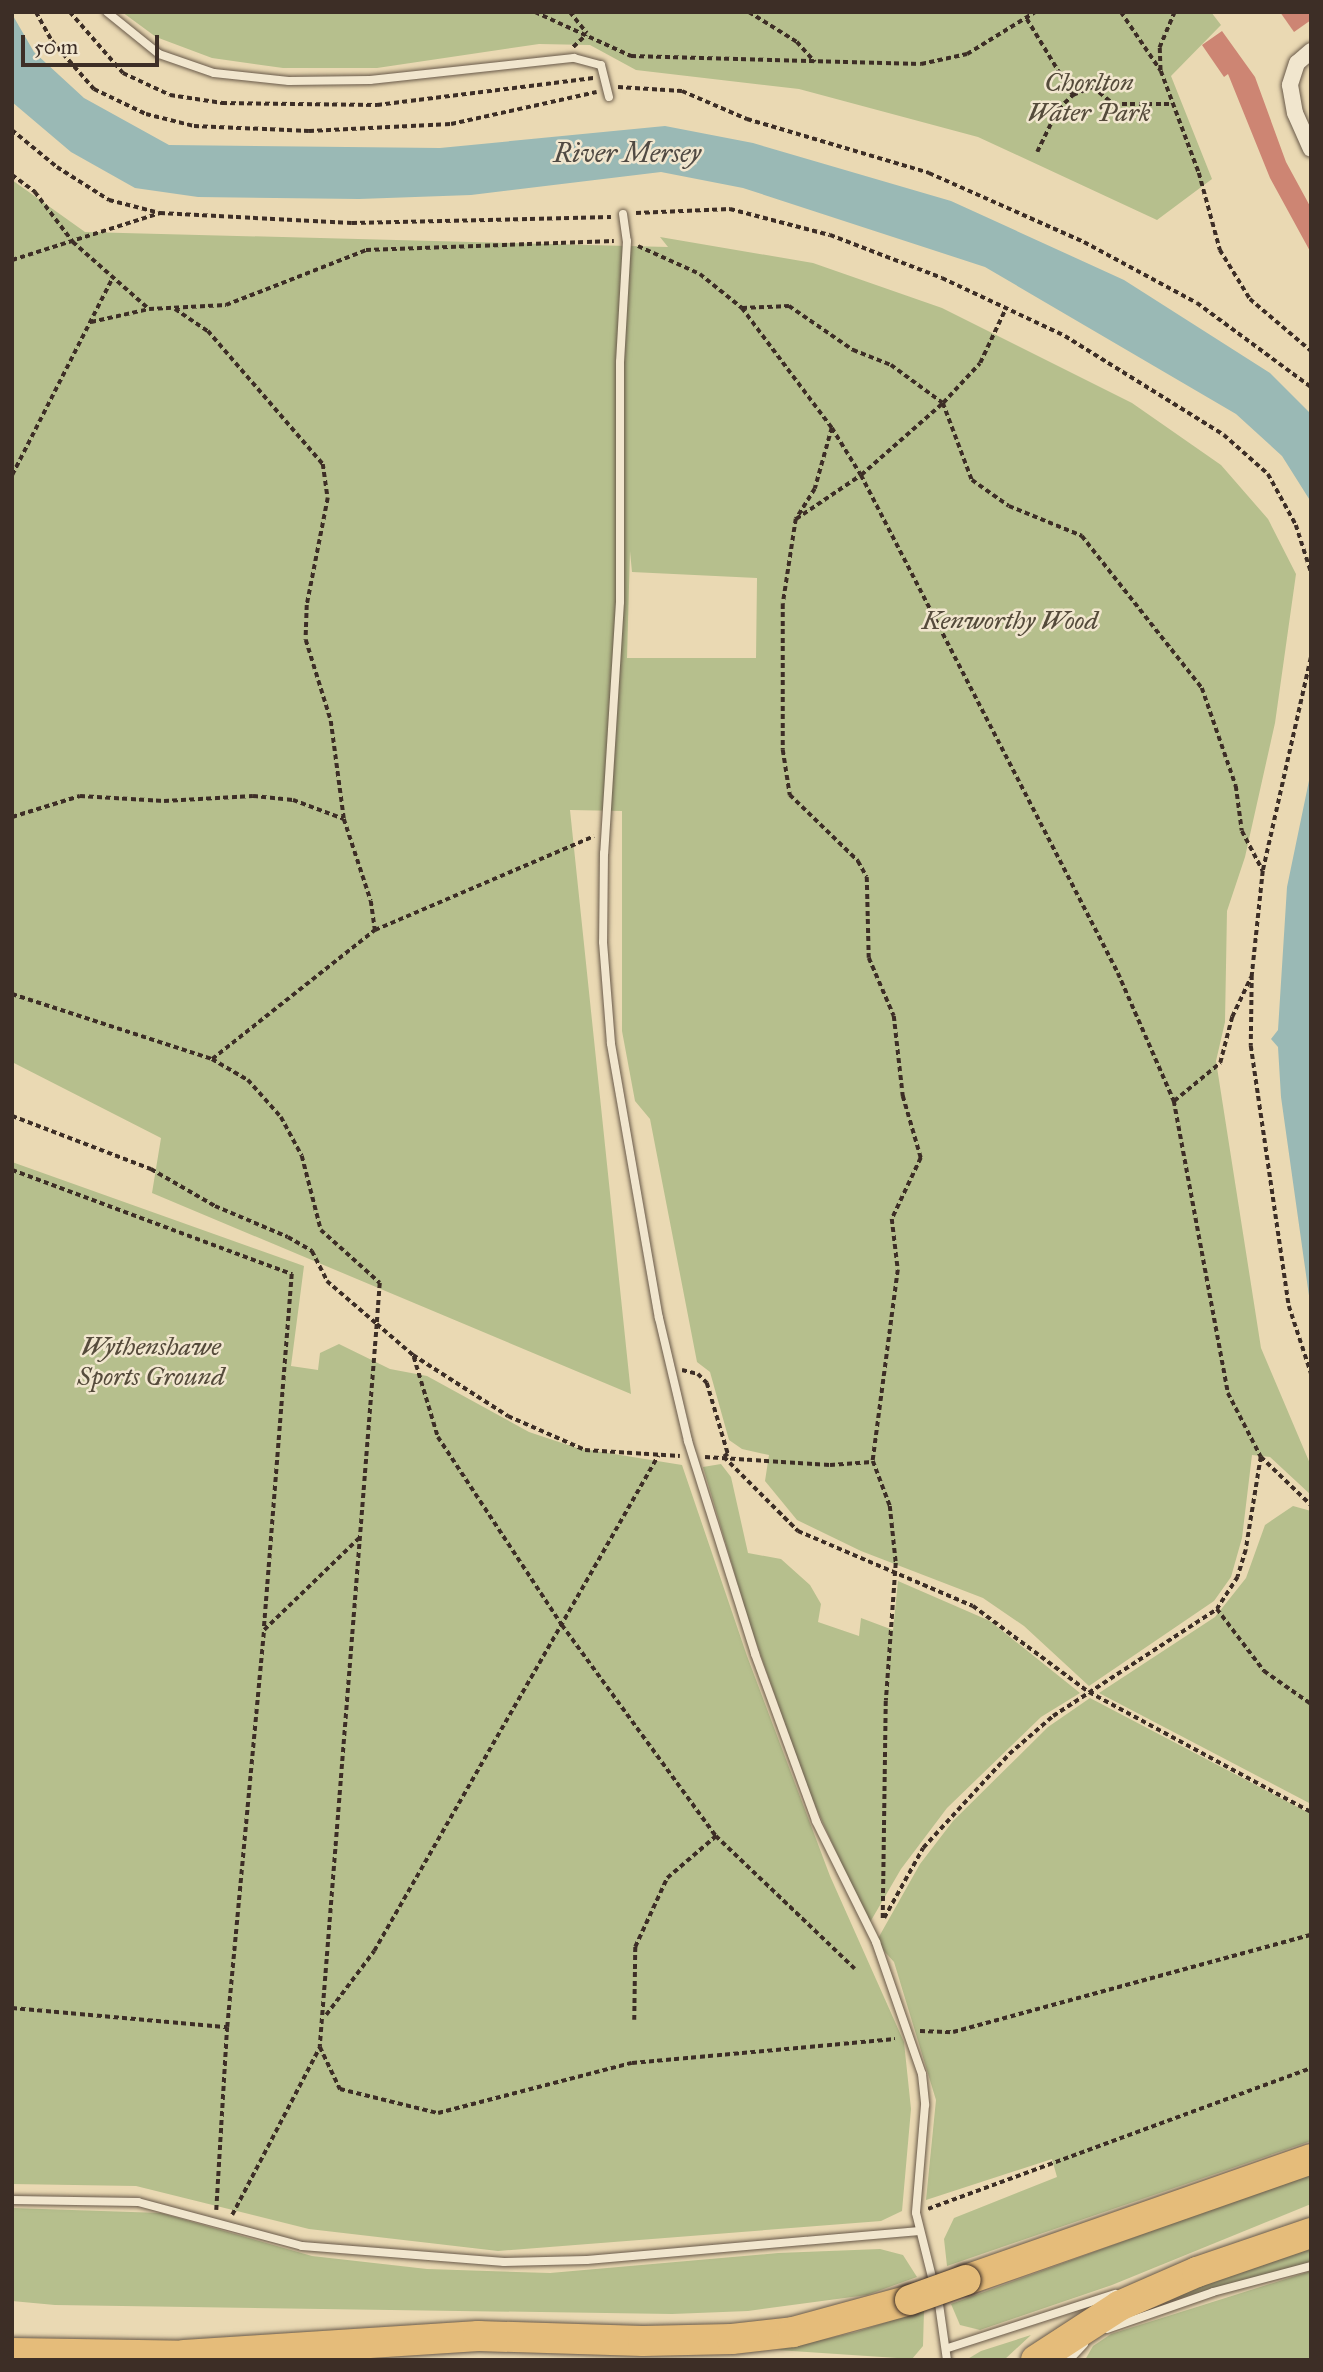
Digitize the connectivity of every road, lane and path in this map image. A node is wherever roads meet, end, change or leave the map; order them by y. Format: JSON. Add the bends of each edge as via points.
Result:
{"nodes":[{"id":1,"x":36,"y":12,"type":"edge"},
{"id":2,"x":107,"y":12,"type":"edge"},
{"id":3,"x":535,"y":12,"type":"edge"},
{"id":4,"x":569,"y":12,"type":"edge"},
{"id":5,"x":749,"y":12,"type":"edge"},
{"id":6,"x":1035,"y":12,"type":"edge"},
{"id":7,"x":1121,"y":12,"type":"edge"},
{"id":8,"x":1175,"y":12,"type":"edge"},
{"id":9,"x":1027,"y":19,"type":"junction"},
{"id":10,"x":588,"y":34,"type":"junction"},
{"id":11,"x":1311,"y":51,"type":"edge"},
{"id":12,"x":815,"y":62,"type":"junction"},
{"id":13,"x":1161,"y":71,"type":"junction"},
{"id":14,"x":608,"y":93,"type":"junction"},
{"id":15,"x":1073,"y":95,"type":"junction"},
{"id":16,"x":1173,"y":104,"type":"junction"},
{"id":17,"x":12,"y":130,"type":"edge"},
{"id":18,"x":1311,"y":149,"type":"edge"},
{"id":19,"x":1037,"y":152,"type":"dead end"},
{"id":20,"x":12,"y":175,"type":"edge"},
{"id":21,"x":160,"y":213,"type":"junction"},
{"id":22,"x":623,"y":214,"type":"junction"},
{"id":23,"x":627,"y":241,"type":"junction"},
{"id":24,"x":72,"y":242,"type":"junction"},
{"id":25,"x":12,"y":260,"type":"edge"},
{"id":26,"x":113,"y":277,"type":"junction"},
{"id":27,"x":742,"y":308,"type":"junction"},
{"id":28,"x":1006,"y":308,"type":"junction"},
{"id":29,"x":149,"y":309,"type":"junction"},
{"id":30,"x":91,"y":322,"type":"junction"},
{"id":31,"x":1311,"y":351,"type":"edge"},
{"id":32,"x":1311,"y":387,"type":"edge"},
{"id":33,"x":943,"y":404,"type":"junction"},
{"id":34,"x":832,"y":428,"type":"junction"},
{"id":35,"x":12,"y":475,"type":"edge"},
{"id":36,"x":861,"y":475,"type":"junction"},
{"id":37,"x":796,"y":519,"type":"junction"},
{"id":38,"x":1311,"y":572,"type":"edge"},
{"id":39,"x":1311,"y":658,"type":"edge"},
{"id":40,"x":12,"y":817,"type":"edge"},
{"id":41,"x":344,"y":819,"type":"junction"},
{"id":42,"x":606,"y":831,"type":"junction"},
{"id":43,"x":1264,"y":871,"type":"junction"},
{"id":44,"x":375,"y":930,"type":"junction"},
{"id":45,"x":1252,"y":975,"type":"junction"},
{"id":46,"x":12,"y":994,"type":"edge"},
{"id":47,"x":212,"y":1059,"type":"junction"},
{"id":48,"x":1174,"y":1101,"type":"junction"},
{"id":49,"x":12,"y":1116,"type":"edge"},
{"id":50,"x":12,"y":1170,"type":"edge"},
{"id":51,"x":377,"y":1325,"type":"junction"},
{"id":52,"x":413,"y":1355,"type":"junction"},
{"id":53,"x":671,"y":1370,"type":"junction"},
{"id":54,"x":1311,"y":1373,"type":"edge"},
{"id":55,"x":658,"y":1455,"type":"junction"},
{"id":56,"x":693,"y":1457,"type":"junction"},
{"id":57,"x":724,"y":1457,"type":"junction"},
{"id":58,"x":1261,"y":1457,"type":"junction"},
{"id":59,"x":873,"y":1461,"type":"junction"},
{"id":60,"x":1311,"y":1505,"type":"edge"},
{"id":61,"x":361,"y":1536,"type":"junction"},
{"id":62,"x":895,"y":1576,"type":"junction"},
{"id":63,"x":1217,"y":1609,"type":"junction"},
{"id":64,"x":562,"y":1625,"type":"junction"},
{"id":65,"x":264,"y":1630,"type":"junction"},
{"id":66,"x":1088,"y":1692,"type":"junction"},
{"id":67,"x":1311,"y":1704,"type":"edge"},
{"id":68,"x":1311,"y":1811,"type":"edge"},
{"id":69,"x":716,"y":1836,"type":"junction"},
{"id":70,"x":1311,"y":1935,"type":"edge"},
{"id":71,"x":855,"y":1969,"type":"dead end"},
{"id":72,"x":12,"y":2008,"type":"edge"},
{"id":73,"x":325,"y":2016,"type":"junction"},
{"id":74,"x":634,"y":2020,"type":"dead end"},
{"id":75,"x":228,"y":2027,"type":"junction"},
{"id":76,"x":910,"y":2034,"type":"junction"},
{"id":77,"x":320,"y":2047,"type":"junction"},
{"id":78,"x":1311,"y":2068,"type":"edge"},
{"id":79,"x":1311,"y":2159,"type":"edge"},
{"id":80,"x":12,"y":2200,"type":"edge"},
{"id":81,"x":916,"y":2213,"type":"junction"},
{"id":82,"x":216,"y":2220,"type":"junction"},
{"id":83,"x":228,"y":2223,"type":"junction"},
{"id":84,"x":917,"y":2231,"type":"junction"},
{"id":85,"x":1311,"y":2233,"type":"edge"},
{"id":86,"x":1311,"y":2266,"type":"edge"},
{"id":87,"x":1197,"y":2272,"type":"junction"},
{"id":88,"x":1133,"y":2288,"type":"dead end"},
{"id":89,"x":1120,"y":2292,"type":"dead end"},
{"id":90,"x":948,"y":2348,"type":"junction"},
{"id":91,"x":12,"y":2353,"type":"edge"},
{"id":92,"x":184,"y":2355,"type":"junction"},
{"id":93,"x":419,"y":2360,"type":"edge"},
{"id":94,"x":947,"y":2360,"type":"edge"},
{"id":95,"x":1035,"y":2360,"type":"edge"},
{"id":96,"x":1069,"y":2360,"type":"edge"}],
"edges":[{"from":1,"to":14,"type":"path","via":[[52,41],[94,89],[146,114],[194,126],[309,131],[451,124]]},
{"from":2,"to":14,"type":"lane","via":[[159,54],[214,74],[289,82],[370,80],[574,58],[601,65]]},
{"from":3,"to":10,"type":"path"},
{"from":4,"to":10,"type":"path"},
{"from":5,"to":12,"type":"path","via":[[797,42]]},
{"from":6,"to":9,"type":"path"},
{"from":7,"to":13,"type":"path"},
{"from":8,"to":13,"type":"path","via":[[1160,48]]},
{"from":9,"to":12,"type":"path","via":[[967,54],[921,64]]},
{"from":9,"to":15,"type":"path"},
{"from":10,"to":12,"type":"path","via":[[631,57]]},
{"from":11,"to":18,"type":"street","via":[[1297,63],[1290,85],[1295,113]]},
{"from":13,"to":16,"type":"path"},
{"from":14,"to":32,"type":"path","via":[[626,85],[681,91],[747,119],[929,173],[1084,242],[1197,303]]},
{"from":15,"to":16,"type":"path","via":[[1093,87],[1113,104]]},
{"from":15,"to":19,"type":"path","via":[[1058,109]]},
{"from":16,"to":31,"type":"path","via":[[1226,261],[1250,299]]},
{"from":17,"to":21,"type":"path","via":[[57,167],[109,200]]},
{"from":20,"to":24,"type":"path","via":[[35,192]]},
{"from":21,"to":22,"type":"path","via":[[352,223]]},
{"from":21,"to":24,"type":"path"},
{"from":22,"to":23,"type":"lane"},
{"from":22,"to":28,"type":"path","via":[[730,209],[830,235]]},
{"from":23,"to":27,"type":"path","via":[[700,274]]},
{"from":23,"to":29,"type":"path","via":[[366,250],[226,305]]},
{"from":23,"to":42,"type":"lane","via":[[620,362],[620,602]]},
{"from":24,"to":25,"type":"path"},
{"from":24,"to":26,"type":"path"},
{"from":26,"to":29,"type":"path"},
{"from":26,"to":30,"type":"path"},
{"from":27,"to":33,"type":"path","via":[[789,306],[853,350],[891,365]]},
{"from":27,"to":34,"type":"path"},
{"from":28,"to":33,"type":"path","via":[[980,363]]},
{"from":28,"to":38,"type":"path","via":[[1065,336],[1224,435],[1268,474],[1296,525]]},
{"from":29,"to":30,"type":"path"},
{"from":29,"to":41,"type":"path","via":[[177,309],[208,331],[323,464],[328,498],[307,605],[306,640],[331,722]]},
{"from":30,"to":35,"type":"path"},
{"from":33,"to":36,"type":"path"},
{"from":33,"to":43,"type":"path","via":[[972,480],[1009,506],[1082,536],[1202,688],[1236,786],[1242,831]]},
{"from":34,"to":36,"type":"path"},
{"from":34,"to":37,"type":"path","via":[[815,489]]},
{"from":36,"to":37,"type":"path"},
{"from":36,"to":48,"type":"path","via":[[1118,973]]},
{"from":37,"to":59,"type":"path","via":[[783,604],[783,750],[790,795],[858,861],[867,877],[869,958],[894,1016],[903,1096],[920,1158],[892,1219],[898,1270]]},
{"from":39,"to":43,"type":"path"},
{"from":40,"to":41,"type":"path","via":[[80,796],[164,801],[253,796],[293,800]]},
{"from":41,"to":44,"type":"path","via":[[371,901]]},
{"from":42,"to":44,"type":"path"},
{"from":42,"to":53,"type":"lane","via":[[603,942],[611,1044]]},
{"from":43,"to":45,"type":"path"},
{"from":44,"to":47,"type":"path"},
{"from":45,"to":48,"type":"path","via":[[1232,1017],[1220,1063]]},
{"from":45,"to":54,"type":"path","via":[[1251,1046],[1259,1115],[1289,1306]]},
{"from":46,"to":47,"type":"path"},
{"from":47,"to":51,"type":"path","via":[[248,1080],[281,1117],[302,1156],[321,1230],[380,1283]]},
{"from":48,"to":58,"type":"path","via":[[1228,1393]]},
{"from":49,"to":51,"type":"path","via":[[151,1169],[215,1206],[289,1237],[312,1251],[327,1281]]},
{"from":50,"to":65,"type":"path","via":[[292,1274]]},
{"from":51,"to":52,"type":"path"},
{"from":51,"to":61,"type":"path"},
{"from":52,"to":55,"type":"path","via":[[508,1416],[585,1450]]},
{"from":52,"to":64,"type":"path","via":[[438,1437]]},
{"from":53,"to":56,"type":"lane"},
{"from":53,"to":57,"type":"path","via":[[698,1374],[707,1383],[728,1454]]},
{"from":55,"to":56,"type":"path"},
{"from":55,"to":64,"type":"path"},
{"from":56,"to":57,"type":"path"},
{"from":56,"to":76,"type":"lane","via":[[755,1654],[816,1821],[876,1942]]},
{"from":57,"to":59,"type":"path","via":[[830,1465]]},
{"from":57,"to":62,"type":"path","via":[[798,1531]]},
{"from":58,"to":60,"type":"path"},
{"from":58,"to":63,"type":"path","via":[[1246,1550],[1238,1577]]},
{"from":59,"to":62,"type":"path","via":[[890,1506]]},
{"from":61,"to":65,"type":"path"},
{"from":61,"to":73,"type":"path"},
{"from":62,"to":66,"type":"path","via":[[990,1616]]},
{"from":62,"to":66,"type":"path","via":[[886,1701],[883,1920],[899,1887],[943,1824],[1009,1754]]},
{"from":63,"to":66,"type":"path"},
{"from":63,"to":67,"type":"path","via":[[1264,1671]]},
{"from":64,"to":69,"type":"path"},
{"from":64,"to":73,"type":"path","via":[[374,1951]]},
{"from":65,"to":75,"type":"path"},
{"from":66,"to":68,"type":"path"},
{"from":69,"to":71,"type":"path"},
{"from":69,"to":74,"type":"path","via":[[667,1878],[635,1947]]},
{"from":70,"to":76,"type":"path","via":[[954,2032]]},
{"from":72,"to":75,"type":"path"},
{"from":73,"to":77,"type":"path"},
{"from":75,"to":82,"type":"path"},
{"from":76,"to":77,"type":"path","via":[[632,2063],[439,2113],[340,2088]]},
{"from":76,"to":81,"type":"lane","via":[[925,2105]]},
{"from":77,"to":83,"type":"path"},
{"from":78,"to":81,"type":"path"},
{"from":79,"to":92,"type":"highway","bridge":true,"via":[[910,2300],[793,2332],[643,2342],[478,2336]]},
{"from":80,"to":82,"type":"lane","via":[[138,2202]]},
{"from":81,"to":84,"type":"lane"},
{"from":82,"to":83,"type":"lane"},
{"from":83,"to":84,"type":"lane","via":[[303,2246],[504,2262],[587,2260]]},
{"from":84,"to":90,"type":"lane","via":[[944,2318]]},
{"from":85,"to":87,"type":"highway"},
{"from":86,"to":96,"type":"lane","via":[[1213,2292],[1105,2330]]},
{"from":87,"to":88,"type":"lane"},
{"from":87,"to":95,"type":"highway","via":[[1119,2306]]},
{"from":89,"to":90,"type":"lane"},
{"from":90,"to":94,"type":"lane"},
{"from":91,"to":92,"type":"highway"},
{"from":92,"to":93,"type":"highway"}]}
